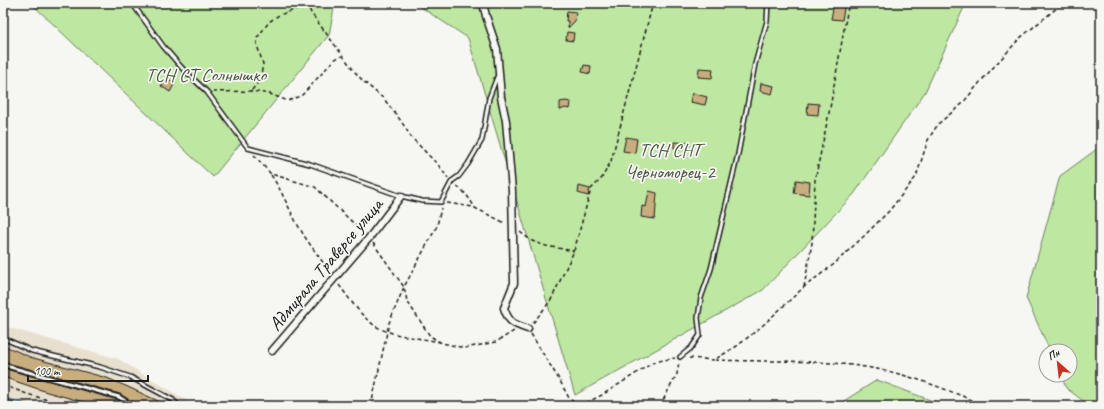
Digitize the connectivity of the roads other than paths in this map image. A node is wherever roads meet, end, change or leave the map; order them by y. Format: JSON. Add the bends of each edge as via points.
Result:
{"nodes":[{"id":1,"x":132,"y":3,"type":"edge"},
{"id":2,"x":483,"y":3,"type":"edge"},
{"id":3,"x":768,"y":3,"type":"edge"},
{"id":4,"x":500,"y":71,"type":"junction"},
{"id":5,"x":401,"y":196,"type":"junction"},
{"id":6,"x":528,"y":329,"type":"road end"},
{"id":7,"x":3,"y":338,"type":"edge"},
{"id":8,"x":272,"y":351,"type":"dead end"},
{"id":9,"x":680,"y":357,"type":"road end"},
{"id":10,"x":3,"y":364,"type":"edge"},
{"id":11,"x":133,"y":406,"type":"edge"},
{"id":12,"x":179,"y":406,"type":"edge"}],
"edges":[{"from":1,"to":5,"type":"lane","via":[[163,46],[207,92],[248,148],[310,164]]},
{"from":2,"to":4,"type":"street","via":[[497,49]]},
{"from":3,"to":9,"type":"lane","via":[[767,21],[755,64],[738,154],[702,298],[698,318],[700,335],[691,348]]},
{"from":4,"to":5,"type":"lane","via":[[489,98],[482,140],[464,170],[451,182],[441,202],[422,202]]},
{"from":4,"to":6,"type":"street","via":[[512,191],[514,283],[504,308],[508,319],[515,325]]},
{"from":5,"to":8,"type":"street","name":"Адмирала Траверсе улица","via":[[369,238]]},
{"from":7,"to":12,"type":"lane","via":[[32,351],[130,377],[173,400]]},
{"from":10,"to":11,"type":"lane","via":[[119,397]]}]}
